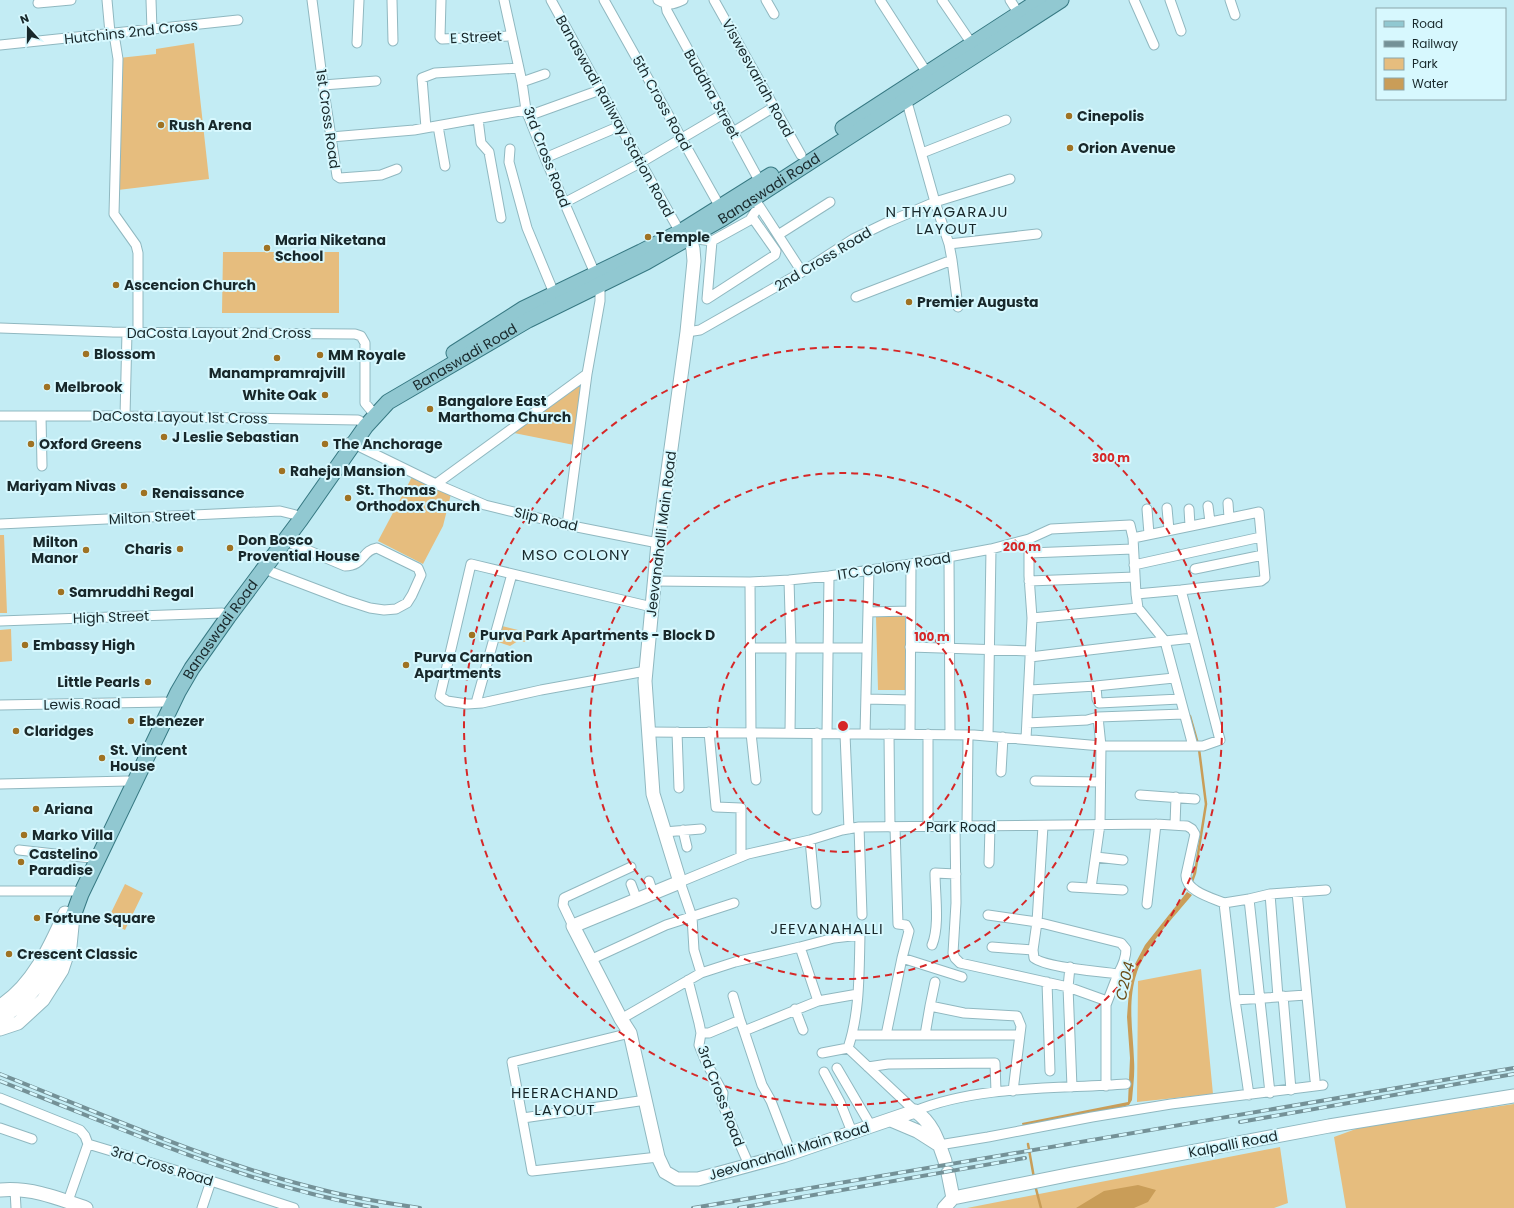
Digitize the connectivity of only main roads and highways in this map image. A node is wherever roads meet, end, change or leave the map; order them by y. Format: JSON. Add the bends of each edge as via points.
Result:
{"nodes":[{"id":1,"x":1040,"y":0,"type":"edge"},
{"id":2,"x":1061,"y":0,"type":"edge"},
{"id":3,"x":904,"y":94,"type":"junction"},
{"id":4,"x":685,"y":235,"type":"junction"},
{"id":5,"x":299,"y":517,"type":"junction"}],
"edges":[{"from":1,"to":3,"type":"main road","name":"Banaswadi Road","via":[[927,73]]},
{"from":2,"to":3,"type":"main road","name":"Banaswadi Road"},
{"from":3,"to":4,"type":"main road","name":"Banaswadi Road","via":[[720,207]]},
{"from":3,"to":4,"type":"main road","name":"Banaswadi Road","via":[[756,201]]},
{"from":4,"to":5,"type":"main road","name":"Banaswadi Road","via":[[556,300],[523,309],[380,396],[368,418]]},
{"from":5,"to":5,"type":"main road","name":"Banaswadi Road","via":[[222,613],[186,665],[165,702],[74,891],[69,914],[178,692],[192,668]]}]}
